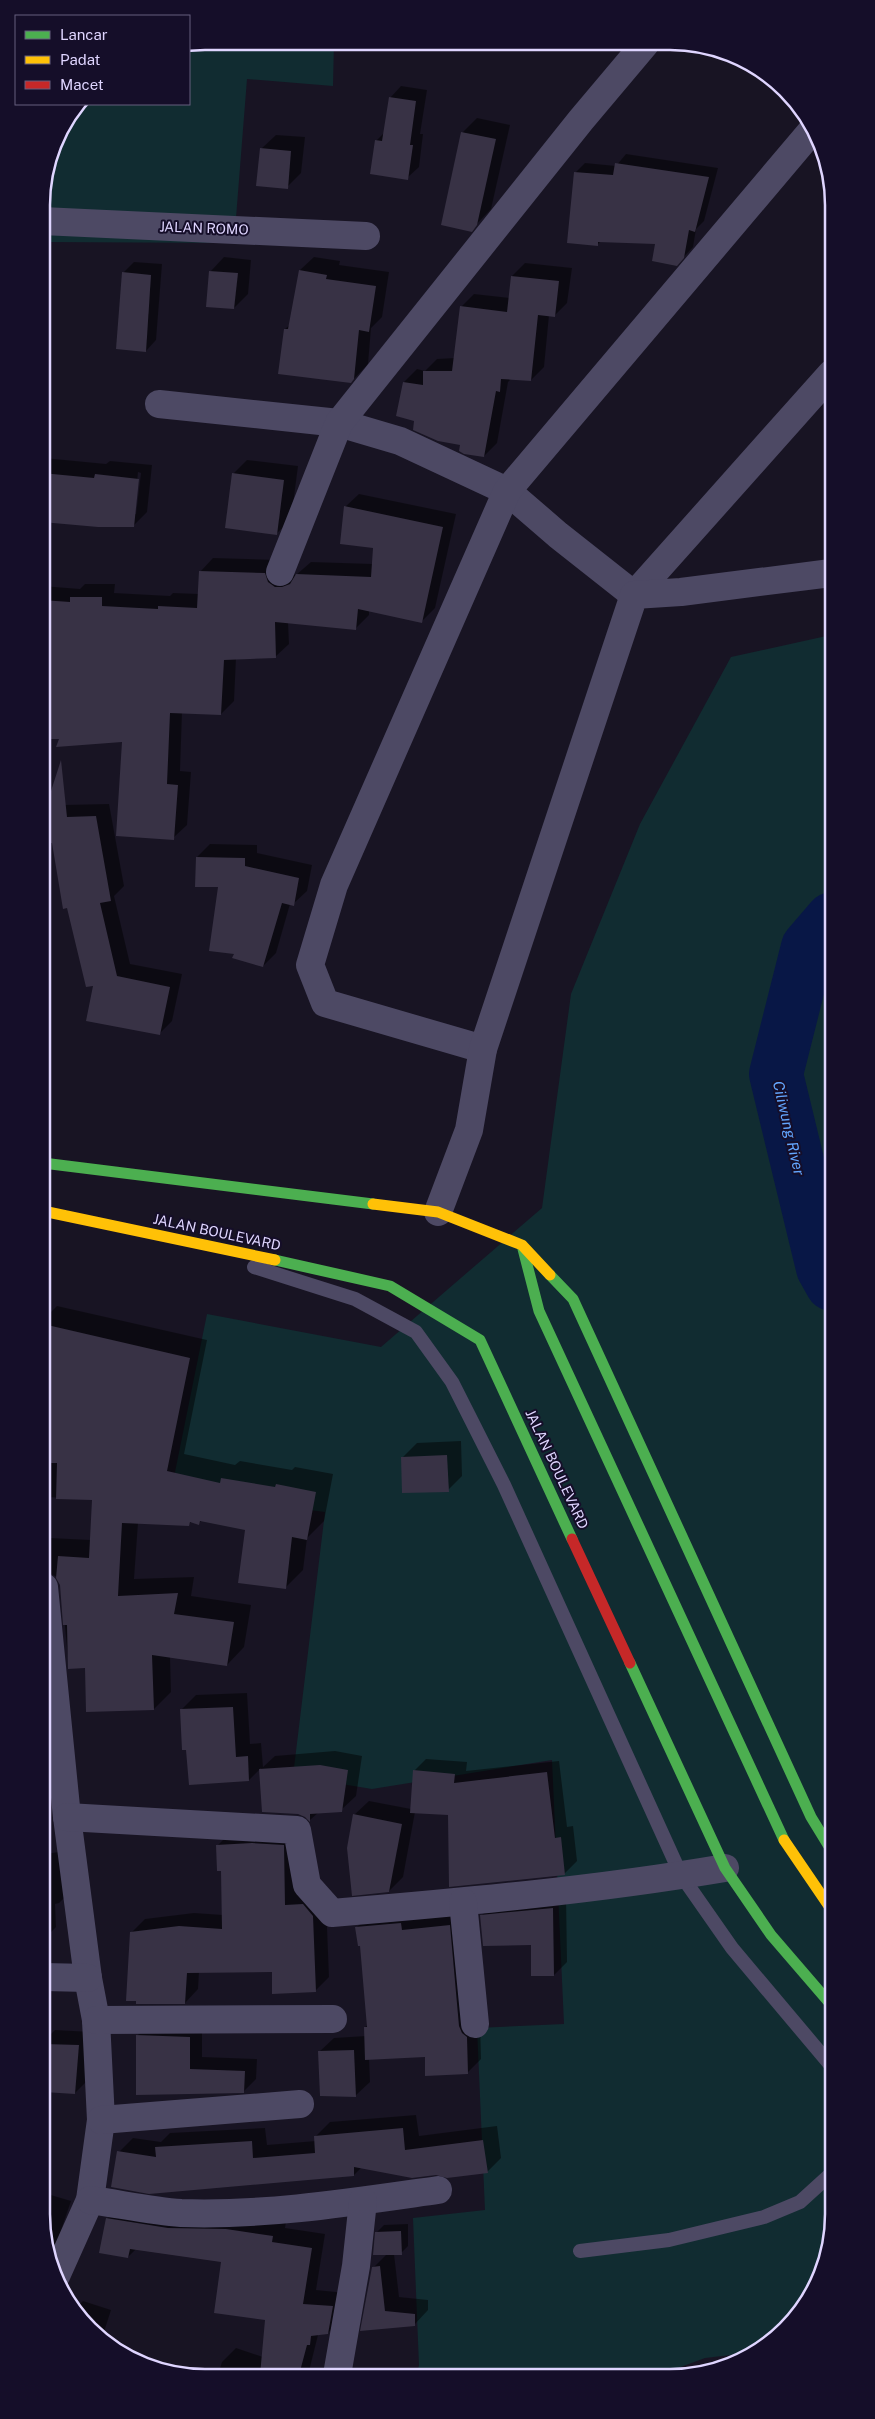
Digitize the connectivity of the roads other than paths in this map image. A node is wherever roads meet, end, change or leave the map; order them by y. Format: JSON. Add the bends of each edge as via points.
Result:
{"nodes":[{"id":1,"x":640,"y":50,"type":"edge"},
{"id":2,"x":808,"y":135,"type":"edge"},
{"id":3,"x":50,"y":221,"type":"edge"},
{"id":4,"x":366,"y":236,"type":"dead end"},
{"id":5,"x":825,"y":381,"type":"edge"},
{"id":6,"x":160,"y":404,"type":"dead end"},
{"id":7,"x":338,"y":423,"type":"junction"},
{"id":8,"x":507,"y":491,"type":"junction"},
{"id":9,"x":280,"y":572,"type":"dead end"},
{"id":10,"x":825,"y":574,"type":"edge"},
{"id":11,"x":634,"y":595,"type":"junction"},
{"id":12,"x":483,"y":1049,"type":"junction"},
{"id":13,"x":50,"y":1164,"type":"edge"},
{"id":14,"x":50,"y":1212,"type":"edge"},
{"id":15,"x":438,"y":1212,"type":"junction"},
{"id":16,"x":163,"y":1235,"type":"junction"},
{"id":17,"x":522,"y":1245,"type":"junction"},
{"id":18,"x":50,"y":1655,"type":"edge"},
{"id":19,"x":67,"y":1818,"type":"junction"},
{"id":20,"x":825,"y":1839,"type":"edge"},
{"id":21,"x":726,"y":1868,"type":"junction"},
{"id":22,"x":681,"y":1875,"type":"junction"},
{"id":23,"x":825,"y":1900,"type":"edge"},
{"id":24,"x":463,"y":1902,"type":"junction"},
{"id":25,"x":50,"y":1977,"type":"edge"},
{"id":26,"x":88,"y":1978,"type":"junction"},
{"id":27,"x":825,"y":1998,"type":"edge"},
{"id":28,"x":333,"y":2019,"type":"dead end"},
{"id":29,"x":96,"y":2020,"type":"junction"},
{"id":30,"x":475,"y":2024,"type":"dead end"},
{"id":31,"x":825,"y":2058,"type":"edge"},
{"id":32,"x":300,"y":2104,"type":"dead end"},
{"id":33,"x":101,"y":2120,"type":"junction"},
{"id":34,"x":825,"y":2179,"type":"edge"},
{"id":35,"x":438,"y":2190,"type":"dead end"},
{"id":36,"x":90,"y":2200,"type":"junction"},
{"id":37,"x":363,"y":2201,"type":"junction"},
{"id":38,"x":580,"y":2251,"type":"dead end"},
{"id":39,"x":60,"y":2268,"type":"edge"},
{"id":40,"x":339,"y":2369,"type":"edge"}],
"edges":[{"from":1,"to":7,"type":"street"},
{"from":2,"to":8,"type":"street"},
{"from":3,"to":4,"type":"street","name":"JALAN ROMO"},
{"from":5,"to":11,"type":"street"},
{"from":6,"to":7,"type":"street"},
{"from":7,"to":8,"type":"street","via":[[400,441]]},
{"from":7,"to":9,"type":"street"},
{"from":8,"to":11,"type":"street"},
{"from":8,"to":12,"type":"street","via":[[334,885],[310,965],[324,1003]]},
{"from":10,"to":11,"type":"street"},
{"from":11,"to":12,"type":"street"},
{"from":12,"to":15,"type":"street","via":[[470,1130]]},
{"from":13,"to":15,"type":"main road"},
{"from":14,"to":16,"type":"main road","name":"JALAN BOULEVARD"},
{"from":15,"to":17,"type":"main road"},
{"from":16,"to":21,"type":"main road","name":"JALAN BOULEVARD","via":[[390,1286],[480,1340]]},
{"from":16,"to":22,"type":"lane","via":[[355,1299],[416,1332],[452,1382],[504,1485]]},
{"from":17,"to":20,"type":"main road","via":[[573,1299],[811,1817]]},
{"from":17,"to":23,"type":"main road","via":[[539,1311],[780,1834]]},
{"from":18,"to":19,"type":"street"},
{"from":19,"to":24,"type":"street","via":[[297,1830],[307,1885],[332,1913]]},
{"from":19,"to":26,"type":"street"},
{"from":21,"to":22,"type":"street"},
{"from":21,"to":27,"type":"main road","name":"JALAN BOULEVARD","via":[[771,1935]]},
{"from":22,"to":24,"type":"street"},
{"from":22,"to":31,"type":"lane","via":[[732,1948]]},
{"from":24,"to":30,"type":"street"},
{"from":25,"to":26,"type":"street"},
{"from":26,"to":29,"type":"street"},
{"from":28,"to":29,"type":"street"},
{"from":29,"to":33,"type":"street"},
{"from":32,"to":33,"type":"street"},
{"from":33,"to":36,"type":"street"},
{"from":34,"to":38,"type":"lane","via":[[800,2202],[764,2217],[669,2240]]},
{"from":35,"to":37,"type":"street"},
{"from":36,"to":37,"type":"street","via":[[180,2213],[260,2211]]},
{"from":36,"to":39,"type":"street"},
{"from":37,"to":40,"type":"street"}]}
